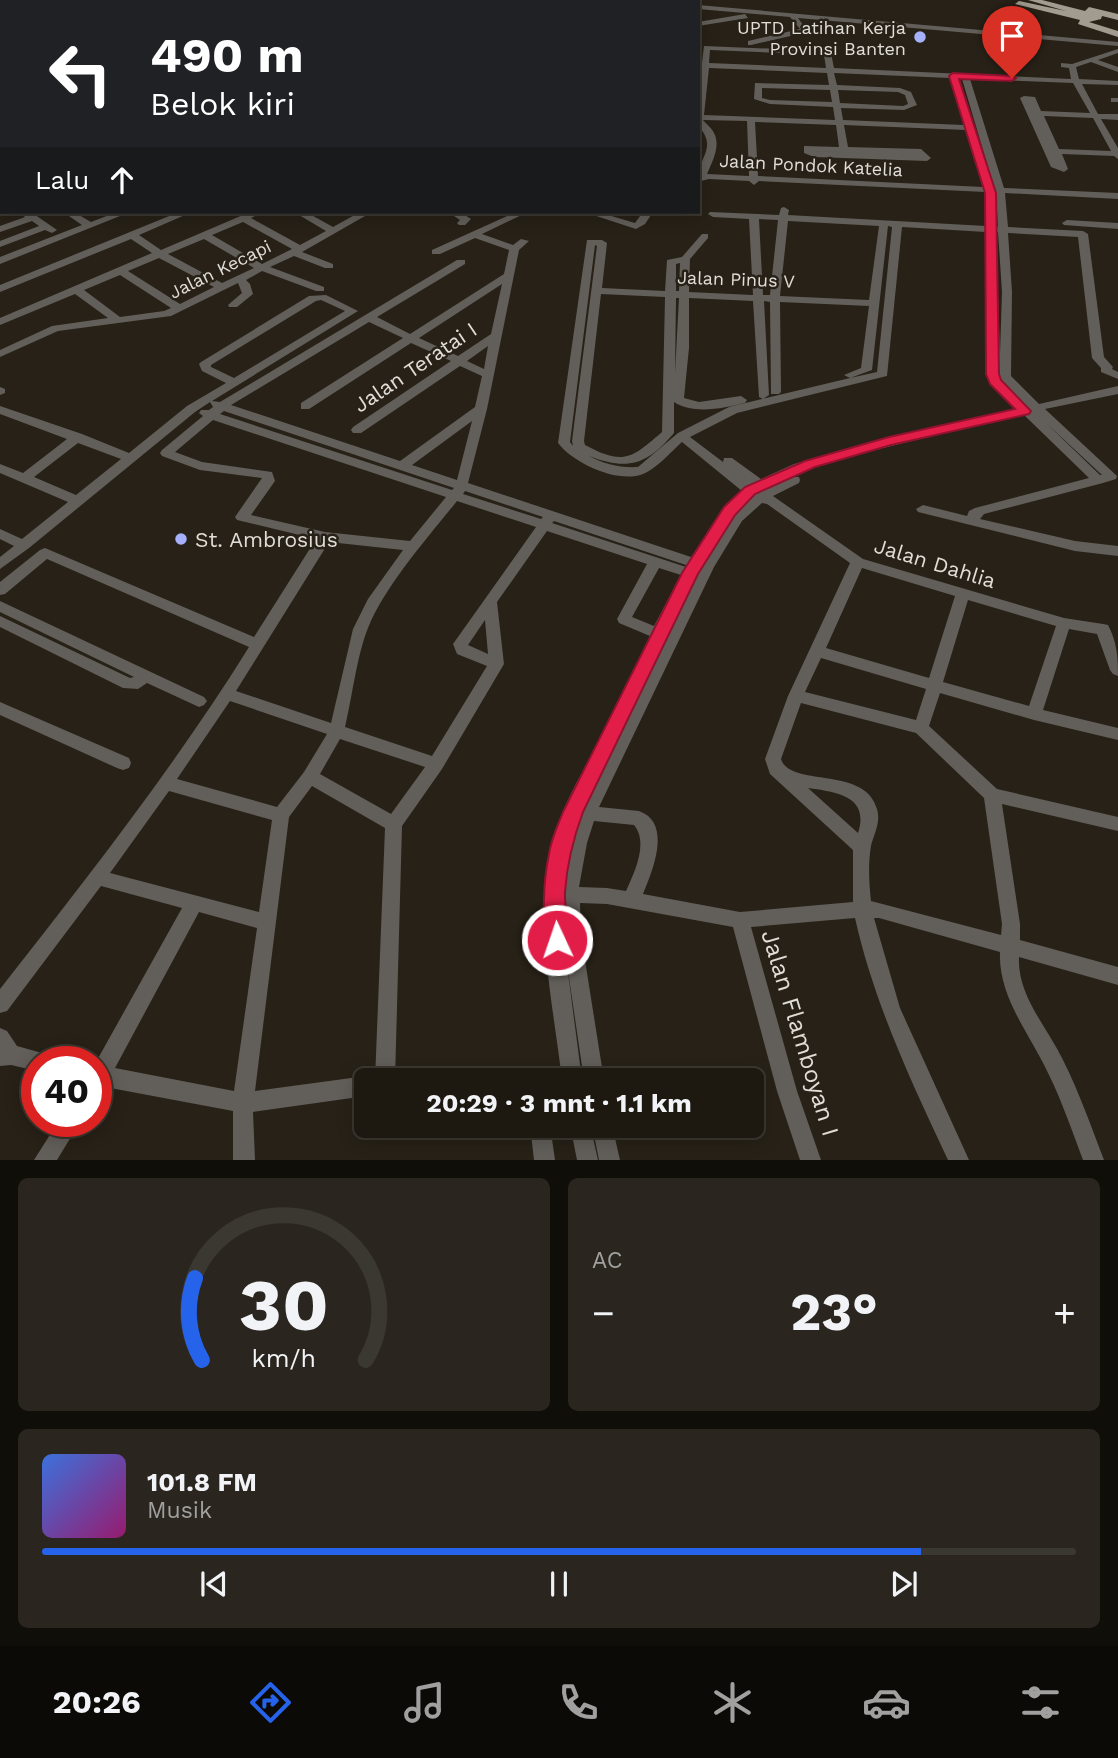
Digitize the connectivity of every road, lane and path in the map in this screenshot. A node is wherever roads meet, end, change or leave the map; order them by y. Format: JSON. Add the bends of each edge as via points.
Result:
{"nodes":[{"id":1,"x":1006,"y":0,"type":"edge"},
{"id":2,"x":1033,"y":0,"type":"edge"},
{"id":3,"x":1019,"y":4,"type":"junction"},
{"id":4,"x":700,"y":7,"type":"edge"},
{"id":5,"x":767,"y":12,"type":"junction"},
{"id":6,"x":791,"y":14,"type":"junction"},
{"id":7,"x":1118,"y":17,"type":"edge"},
{"id":8,"x":1118,"y":23,"type":"edge"},
{"id":9,"x":700,"y":24,"type":"edge"},
{"id":10,"x":1118,"y":32,"type":"edge"},
{"id":11,"x":751,"y":43,"type":"dead end"},
{"id":12,"x":1118,"y":44,"type":"edge"},
{"id":13,"x":1118,"y":51,"type":"edge"},
{"id":14,"x":1091,"y":60,"type":"junction"},
{"id":15,"x":701,"y":65,"type":"edge"},
{"id":16,"x":1070,"y":66,"type":"junction"},
{"id":17,"x":1108,"y":66,"type":"junction"},
{"id":18,"x":1118,"y":70,"type":"edge"},
{"id":19,"x":831,"y":71,"type":"junction"},
{"id":20,"x":953,"y":76,"type":"junction"},
{"id":21,"x":965,"y":77,"type":"junction"},
{"id":22,"x":1076,"y":81,"type":"junction"},
{"id":23,"x":1118,"y":83,"type":"edge"},
{"id":24,"x":834,"y":88,"type":"junction"},
{"id":25,"x":700,"y":91,"type":"edge"},
{"id":26,"x":837,"y":105,"type":"junction"},
{"id":27,"x":1039,"y":113,"type":"junction"},
{"id":28,"x":1095,"y":116,"type":"junction"},
{"id":29,"x":700,"y":117,"type":"edge"},
{"id":30,"x":1118,"y":117,"type":"edge"},
{"id":31,"x":700,"y":120,"type":"edge"},
{"id":32,"x":751,"y":120,"type":"junction"},
{"id":33,"x":840,"y":123,"type":"junction"},
{"id":34,"x":881,"y":125,"type":"junction"},
{"id":35,"x":970,"y":128,"type":"junction"},
{"id":36,"x":1042,"y":131,"type":"junction"},
{"id":37,"x":844,"y":149,"type":"junction"},
{"id":38,"x":887,"y":150,"type":"junction"},
{"id":39,"x":1118,"y":155,"type":"edge"},
{"id":40,"x":753,"y":180,"type":"junction"},
{"id":41,"x":995,"y":192,"type":"junction"},
{"id":42,"x":1118,"y":198,"type":"edge"},
{"id":43,"x":703,"y":206,"type":"dead end"},
{"id":44,"x":784,"y":213,"type":"junction"},
{"id":45,"x":29,"y":214,"type":"edge"},
{"id":46,"x":71,"y":214,"type":"edge"},
{"id":47,"x":114,"y":214,"type":"edge"},
{"id":48,"x":182,"y":214,"type":"edge"},
{"id":49,"x":253,"y":214,"type":"edge"},
{"id":50,"x":303,"y":214,"type":"edge"},
{"id":51,"x":359,"y":214,"type":"edge"},
{"id":52,"x":457,"y":214,"type":"edge"},
{"id":53,"x":517,"y":214,"type":"edge"},
{"id":54,"x":596,"y":214,"type":"edge"},
{"id":55,"x":647,"y":214,"type":"edge"},
{"id":56,"x":713,"y":214,"type":"dead end"},
{"id":57,"x":754,"y":215,"type":"junction"},
{"id":58,"x":243,"y":218,"type":"junction"},
{"id":59,"x":461,"y":223,"type":"dead end"},
{"id":60,"x":884,"y":223,"type":"junction"},
{"id":61,"x":897,"y":224,"type":"junction"},
{"id":62,"x":998,"y":224,"type":"junction"},
{"id":63,"x":47,"y":226,"type":"junction"},
{"id":64,"x":90,"y":226,"type":"junction"},
{"id":65,"x":1118,"y":226,"type":"edge"},
{"id":66,"x":0,"y":229,"type":"edge"},
{"id":67,"x":333,"y":230,"type":"junction"},
{"id":68,"x":132,"y":234,"type":"junction"},
{"id":69,"x":475,"y":234,"type":"junction"},
{"id":70,"x":204,"y":235,"type":"junction"},
{"id":71,"x":705,"y":236,"type":"dead end"},
{"id":72,"x":62,"y":237,"type":"junction"},
{"id":73,"x":0,"y":244,"type":"edge"},
{"id":74,"x":26,"y":251,"type":"junction"},
{"id":75,"x":296,"y":251,"type":"junction"},
{"id":76,"x":436,"y":252,"type":"dead end"},
{"id":77,"x":160,"y":254,"type":"junction"},
{"id":78,"x":0,"y":261,"type":"edge"},
{"id":79,"x":461,"y":262,"type":"dead end"},
{"id":80,"x":329,"y":266,"type":"dead end"},
{"id":81,"x":50,"y":268,"type":"junction"},
{"id":82,"x":262,"y":268,"type":"junction"},
{"id":83,"x":121,"y":271,"type":"junction"},
{"id":84,"x":509,"y":275,"type":"junction"},
{"id":85,"x":238,"y":279,"type":"junction"},
{"id":86,"x":877,"y":279,"type":"junction"},
{"id":87,"x":891,"y":280,"type":"junction"},
{"id":88,"x":221,"y":287,"type":"junction"},
{"id":89,"x":593,"y":288,"type":"junction"},
{"id":90,"x":0,"y":289,"type":"edge"},
{"id":91,"x":320,"y":289,"type":"dead end"},
{"id":92,"x":77,"y":290,"type":"junction"},
{"id":93,"x":678,"y":294,"type":"junction"},
{"id":94,"x":760,"y":297,"type":"junction"},
{"id":95,"x":775,"y":299,"type":"junction"},
{"id":96,"x":874,"y":303,"type":"junction"},
{"id":97,"x":233,"y":305,"type":"dead end"},
{"id":98,"x":179,"y":308,"type":"junction"},
{"id":99,"x":581,"y":316,"type":"junction"},
{"id":100,"x":594,"y":316,"type":"junction"},
{"id":101,"x":367,"y":317,"type":"junction"},
{"id":102,"x":42,"y":319,"type":"junction"},
{"id":103,"x":117,"y":320,"type":"junction"},
{"id":104,"x":0,"y":323,"type":"edge"},
{"id":105,"x":496,"y":336,"type":"junction"},
{"id":106,"x":410,"y":337,"type":"junction"},
{"id":107,"x":0,"y":354,"type":"edge"},
{"id":108,"x":458,"y":359,"type":"junction"},
{"id":109,"x":1112,"y":367,"type":"edge"},
{"id":110,"x":486,"y":374,"type":"junction"},
{"id":111,"x":1118,"y":376,"type":"edge"},
{"id":112,"x":234,"y":382,"type":"junction"},
{"id":113,"x":817,"y":387,"type":"junction"},
{"id":114,"x":1118,"y":390,"type":"edge"},
{"id":115,"x":775,"y":392,"type":"junction"},
{"id":116,"x":763,"y":395,"type":"junction"},
{"id":117,"x":1118,"y":399,"type":"edge"},
{"id":118,"x":204,"y":400,"type":"junction"},
{"id":119,"x":222,"y":406,"type":"junction"},
{"id":120,"x":305,"y":407,"type":"dead end"},
{"id":121,"x":730,"y":407,"type":"junction"},
{"id":122,"x":191,"y":409,"type":"junction"},
{"id":123,"x":481,"y":409,"type":"junction"},
{"id":124,"x":0,"y":410,"type":"edge"},
{"id":125,"x":1035,"y":413,"type":"junction"},
{"id":126,"x":210,"y":415,"type":"junction"},
{"id":127,"x":357,"y":430,"type":"dead end"},
{"id":128,"x":668,"y":433,"type":"junction"},
{"id":129,"x":682,"y":436,"type":"junction"},
{"id":130,"x":78,"y":437,"type":"junction"},
{"id":131,"x":130,"y":458,"type":"junction"},
{"id":132,"x":400,"y":467,"type":"junction"},
{"id":133,"x":0,"y":468,"type":"edge"},
{"id":134,"x":1109,"y":477,"type":"edge"},
{"id":135,"x":26,"y":478,"type":"junction"},
{"id":136,"x":457,"y":491,"type":"junction"},
{"id":137,"x":762,"y":493,"type":"junction"},
{"id":138,"x":78,"y":501,"type":"junction"},
{"id":139,"x":923,"y":509,"type":"dead end"},
{"id":140,"x":546,"y":520,"type":"junction"},
{"id":141,"x":973,"y":522,"type":"junction"},
{"id":142,"x":0,"y":534,"type":"edge"},
{"id":143,"x":325,"y":537,"type":"junction"},
{"id":144,"x":24,"y":545,"type":"junction"},
{"id":145,"x":413,"y":546,"type":"junction"},
{"id":146,"x":1118,"y":551,"type":"edge"},
{"id":147,"x":656,"y":561,"type":"junction"},
{"id":148,"x":858,"y":562,"type":"junction"},
{"id":149,"x":0,"y":564,"type":"edge"},
{"id":150,"x":699,"y":570,"type":"junction"},
{"id":151,"x":0,"y":590,"type":"edge"},
{"id":152,"x":963,"y":594,"type":"junction"},
{"id":153,"x":490,"y":600,"type":"junction"},
{"id":154,"x":0,"y":606,"type":"edge"},
{"id":155,"x":0,"y":621,"type":"edge"},
{"id":156,"x":1063,"y":623,"type":"junction"},
{"id":157,"x":665,"y":637,"type":"junction"},
{"id":158,"x":257,"y":644,"type":"junction"},
{"id":159,"x":816,"y":651,"type":"junction"},
{"id":160,"x":496,"y":664,"type":"junction"},
{"id":161,"x":1118,"y":670,"type":"edge"},
{"id":162,"x":145,"y":674,"type":"junction"},
{"id":163,"x":934,"y":684,"type":"junction"},
{"id":164,"x":226,"y":694,"type":"junction"},
{"id":165,"x":796,"y":696,"type":"junction"},
{"id":166,"x":199,"y":701,"type":"dead end"},
{"id":167,"x":0,"y":708,"type":"edge"},
{"id":168,"x":1034,"y":714,"type":"junction"},
{"id":169,"x":921,"y":727,"type":"junction"},
{"id":170,"x":337,"y":730,"type":"junction"},
{"id":171,"x":1118,"y":734,"type":"edge"},
{"id":172,"x":123,"y":762,"type":"dead end"},
{"id":173,"x":436,"y":764,"type":"junction"},
{"id":174,"x":310,"y":777,"type":"junction"},
{"id":175,"x":788,"y":777,"type":"junction"},
{"id":176,"x":165,"y":783,"type":"junction"},
{"id":177,"x":992,"y":795,"type":"junction"},
{"id":178,"x":588,"y":813,"type":"junction"},
{"id":179,"x":281,"y":815,"type":"junction"},
{"id":180,"x":394,"y":824,"type":"junction"},
{"id":181,"x":1117,"y":827,"type":"edge"},
{"id":182,"x":862,"y":847,"type":"junction"},
{"id":183,"x":97,"y":877,"type":"junction"},
{"id":184,"x":563,"y":895,"type":"junction"},
{"id":185,"x":631,"y":902,"type":"junction"},
{"id":186,"x":194,"y":903,"type":"junction"},
{"id":187,"x":863,"y":909,"type":"junction"},
{"id":188,"x":740,"y":920,"type":"junction"},
{"id":189,"x":267,"y":922,"type":"junction"},
{"id":190,"x":1010,"y":948,"type":"junction"},
{"id":191,"x":1118,"y":976,"type":"edge"},
{"id":192,"x":0,"y":1003,"type":"edge"},
{"id":193,"x":0,"y":1038,"type":"edge"},
{"id":194,"x":112,"y":1052,"type":"edge"},
{"id":195,"x":6,"y":1056,"type":"edge"},
{"id":196,"x":385,"y":1068,"type":"edge"},
{"id":197,"x":571,"y":1068,"type":"edge"},
{"id":198,"x":592,"y":1068,"type":"edge"},
{"id":199,"x":112,"y":1080,"type":"edge"},
{"id":200,"x":354,"y":1088,"type":"edge"},
{"id":201,"x":243,"y":1103,"type":"junction"},
{"id":202,"x":60,"y":1137,"type":"edge"},
{"id":203,"x":542,"y":1138,"type":"edge"},
{"id":204,"x":583,"y":1138,"type":"edge"},
{"id":205,"x":605,"y":1138,"type":"edge"},
{"id":206,"x":44,"y":1160,"type":"edge"},
{"id":207,"x":244,"y":1160,"type":"edge"},
{"id":208,"x":545,"y":1160,"type":"edge"},
{"id":209,"x":588,"y":1160,"type":"edge"},
{"id":210,"x":610,"y":1160,"type":"edge"},
{"id":211,"x":811,"y":1160,"type":"edge"},
{"id":212,"x":959,"y":1160,"type":"edge"},
{"id":213,"x":1094,"y":1160,"type":"edge"}],
"edges":[{"from":1,"to":3,"type":"main road"},
{"from":2,"to":3,"type":"main road","via":[[1098,17]]},
{"from":2,"to":7,"type":"main road"},
{"from":3,"to":10,"type":"main road"},
{"from":4,"to":5,"type":"street"},
{"from":5,"to":6,"type":"street"},
{"from":5,"to":9,"type":"street"},
{"from":6,"to":11,"type":"street","via":[[805,30]]},
{"from":6,"to":12,"type":"street"},
{"from":8,"to":10,"type":"main road","via":[[1105,24]]},
{"from":13,"to":14,"type":"street"},
{"from":14,"to":16,"type":"street"},
{"from":14,"to":17,"type":"street"},
{"from":15,"to":19,"type":"street"},
{"from":15,"to":19,"type":"street","via":[[704,45],[827,53]]},
{"from":15,"to":25,"type":"street"},
{"from":16,"to":17,"type":"street"},
{"from":16,"to":22,"type":"street"},
{"from":17,"to":18,"type":"street"},
{"from":19,"to":20,"type":"street"},
{"from":19,"to":24,"type":"street"},
{"from":20,"to":21,"type":"street"},
{"from":20,"to":35,"type":"street"},
{"from":21,"to":22,"type":"street"},
{"from":21,"to":41,"type":"street"},
{"from":22,"to":23,"type":"street"},
{"from":22,"to":28,"type":"street"},
{"from":24,"to":26,"type":"street"},
{"from":24,"to":26,"type":"street","via":[[900,90],[904,108]]},
{"from":24,"to":26,"type":"street","via":[[758,85],[758,99]]},
{"from":26,"to":33,"type":"street"},
{"from":27,"to":28,"type":"street"},
{"from":27,"to":36,"type":"street"},
{"from":27,"to":36,"type":"street","via":[[1032,99],[1023,99]]},
{"from":28,"to":30,"type":"street"},
{"from":28,"to":39,"type":"street"},
{"from":29,"to":32,"type":"street"},
{"from":31,"to":40,"type":"street","name":"Jalan Pondok Katelia","via":[[709,131],[711,145],[702,176]]},
{"from":32,"to":33,"type":"street"},
{"from":32,"to":40,"type":"street"},
{"from":33,"to":34,"type":"street"},
{"from":33,"to":37,"type":"street"},
{"from":34,"to":35,"type":"street"},
{"from":34,"to":38,"type":"street"},
{"from":35,"to":41,"type":"street"},
{"from":36,"to":39,"type":"street","via":[[1052,151]]},
{"from":37,"to":38,"type":"street"},
{"from":37,"to":38,"type":"street","via":[[806,149],[814,154],[927,158],[921,152]]},
{"from":40,"to":41,"type":"street","name":"Jalan Pondok Katelia"},
{"from":41,"to":42,"type":"street","name":"Jalan Pondok Katelia"},
{"from":41,"to":62,"type":"street"},
{"from":43,"to":44,"type":"street"},
{"from":44,"to":57,"type":"street"},
{"from":44,"to":60,"type":"street"},
{"from":44,"to":62,"type":"street"},
{"from":44,"to":95,"type":"street"},
{"from":45,"to":63,"type":"street"},
{"from":45,"to":66,"type":"street"},
{"from":46,"to":64,"type":"street"},
{"from":47,"to":64,"type":"street"},
{"from":48,"to":68,"type":"street"},
{"from":49,"to":58,"type":"street"},
{"from":50,"to":67,"type":"street"},
{"from":51,"to":67,"type":"street","name":"Jalan Kecapi"},
{"from":52,"to":59,"type":"street","via":[[466,219]]},
{"from":53,"to":69,"type":"street"},
{"from":54,"to":55,"type":"street","via":[[636,226]]},
{"from":56,"to":57,"type":"street"},
{"from":57,"to":94,"type":"street"},
{"from":58,"to":70,"type":"street"},
{"from":58,"to":75,"type":"street"},
{"from":60,"to":61,"type":"street"},
{"from":60,"to":86,"type":"street"},
{"from":61,"to":62,"type":"street"},
{"from":61,"to":87,"type":"street"},
{"from":62,"to":65,"type":"street"},
{"from":62,"to":109,"type":"street","via":[[1083,234],[1098,358]]},
{"from":62,"to":125,"type":"street","via":[[992,374]]},
{"from":63,"to":72,"type":"street"},
{"from":63,"to":73,"type":"street"},
{"from":64,"to":72,"type":"street"},
{"from":67,"to":75,"type":"street","name":"Jalan Kecapi"},
{"from":68,"to":77,"type":"street"},
{"from":68,"to":81,"type":"street"},
{"from":69,"to":76,"type":"street"},
{"from":69,"to":84,"type":"street","via":[[519,245]]},
{"from":70,"to":77,"type":"street"},
{"from":70,"to":82,"type":"street"},
{"from":71,"to":93,"type":"street","via":[[685,260]]},
{"from":72,"to":74,"type":"street"},
{"from":74,"to":78,"type":"street"},
{"from":74,"to":81,"type":"street"},
{"from":75,"to":80,"type":"street"},
{"from":75,"to":82,"type":"street","name":"Jalan Kecapi"},
{"from":77,"to":83,"type":"street"},
{"from":77,"to":88,"type":"street"},
{"from":79,"to":101,"type":"street"},
{"from":81,"to":90,"type":"street"},
{"from":82,"to":85,"type":"street","name":"Jalan Kecapi"},
{"from":82,"to":91,"type":"street"},
{"from":83,"to":92,"type":"street"},
{"from":83,"to":98,"type":"street"},
{"from":84,"to":105,"type":"street"},
{"from":84,"to":106,"type":"street"},
{"from":85,"to":88,"type":"street","name":"Jalan Kecapi"},
{"from":85,"to":97,"type":"street","via":[[248,294]]},
{"from":86,"to":87,"type":"street"},
{"from":86,"to":96,"type":"street"},
{"from":87,"to":113,"type":"street","via":[[883,374]]},
{"from":88,"to":98,"type":"street","name":"Jalan Kecapi"},
{"from":89,"to":93,"type":"street","name":"Jalan Pinus V"},
{"from":89,"to":99,"type":"street"},
{"from":89,"to":100,"type":"street"},
{"from":92,"to":102,"type":"street"},
{"from":92,"to":103,"type":"street"},
{"from":93,"to":94,"type":"street","name":"Jalan Pinus V"},
{"from":93,"to":121,"type":"street","via":[[678,399],[687,405]]},
{"from":93,"to":128,"type":"street"},
{"from":94,"to":95,"type":"street","name":"Jalan Pinus V"},
{"from":94,"to":116,"type":"street"},
{"from":95,"to":96,"type":"street","name":"Jalan Pinus V"},
{"from":95,"to":115,"type":"street"},
{"from":96,"to":113,"type":"street","via":[[866,370]]},
{"from":98,"to":103,"type":"street","name":"Jalan Kecapi","via":[[163,315]]},
{"from":99,"to":100,"type":"street"},
{"from":99,"to":129,"type":"street","via":[[564,443],[570,451],[632,473],[641,471]]},
{"from":100,"to":128,"type":"street","via":[[580,447],[631,463]]},
{"from":101,"to":106,"type":"street"},
{"from":101,"to":119,"type":"street"},
{"from":102,"to":103,"type":"street","name":"Jalan Kecapi"},
{"from":102,"to":104,"type":"street"},
{"from":102,"to":107,"type":"street","name":"Jalan Kecapi"},
{"from":105,"to":108,"type":"street","name":"Jalan Teratai I"},
{"from":105,"to":110,"type":"street"},
{"from":106,"to":108,"type":"street"},
{"from":106,"to":120,"type":"street"},
{"from":108,"to":110,"type":"street"},
{"from":108,"to":127,"type":"street","name":"Jalan Teratai I"},
{"from":109,"to":111,"type":"street","via":[[1106,372]]},
{"from":110,"to":123,"type":"street"},
{"from":112,"to":112,"type":"street","via":[[353,313],[354,311],[322,297],[313,298],[205,364],[206,369]]},
{"from":112,"to":118,"type":"street"},
{"from":113,"to":115,"type":"street"},
{"from":113,"to":121,"type":"street"},
{"from":114,"to":125,"type":"street"},
{"from":115,"to":116,"type":"street"},
{"from":116,"to":121,"type":"street"},
{"from":117,"to":125,"type":"street"},
{"from":118,"to":119,"type":"street"},
{"from":118,"to":122,"type":"street"},
{"from":119,"to":126,"type":"street"},
{"from":119,"to":132,"type":"street"},
{"from":121,"to":129,"type":"street"},
{"from":122,"to":126,"type":"street"},
{"from":122,"to":131,"type":"street"},
{"from":123,"to":132,"type":"street"},
{"from":123,"to":136,"type":"street"},
{"from":124,"to":130,"type":"street"},
{"from":125,"to":134,"type":"street"},
{"from":125,"to":137,"type":"street","via":[[814,468]]},
{"from":126,"to":136,"type":"street"},
{"from":126,"to":143,"type":"street","via":[[166,453],[200,466],[268,475],[269,481],[242,517]]},
{"from":128,"to":129,"type":"street"},
{"from":129,"to":137,"type":"street","name":"Jalan Dahlia"},
{"from":130,"to":131,"type":"street"},
{"from":130,"to":135,"type":"street"},
{"from":131,"to":138,"type":"street"},
{"from":132,"to":136,"type":"street"},
{"from":133,"to":135,"type":"street"},
{"from":134,"to":141,"type":"street","via":[[974,513]]},
{"from":135,"to":138,"type":"street"},
{"from":136,"to":140,"type":"street"},
{"from":136,"to":145,"type":"street"},
{"from":137,"to":148,"type":"street","name":"Jalan Dahlia"},
{"from":137,"to":150,"type":"street","via":[[737,518]]},
{"from":138,"to":144,"type":"street"},
{"from":139,"to":141,"type":"street"},
{"from":140,"to":147,"type":"street"},
{"from":140,"to":150,"type":"street"},
{"from":140,"to":153,"type":"street"},
{"from":141,"to":146,"type":"street","via":[[1075,546]]},
{"from":142,"to":144,"type":"street"},
{"from":143,"to":145,"type":"street"},
{"from":143,"to":158,"type":"street"},
{"from":144,"to":149,"type":"street"},
{"from":145,"to":170,"type":"street","via":[[360,629]]},
{"from":147,"to":150,"type":"street"},
{"from":147,"to":157,"type":"street","via":[[624,620]]},
{"from":148,"to":152,"type":"street","name":"Jalan Dahlia"},
{"from":148,"to":159,"type":"street"},
{"from":150,"to":157,"type":"street"},
{"from":151,"to":158,"type":"street","via":[[45,553]]},
{"from":152,"to":156,"type":"street","name":"Jalan Dahlia"},
{"from":152,"to":163,"type":"street"},
{"from":153,"to":160,"type":"street"},
{"from":153,"to":160,"type":"street","via":[[460,648]]},
{"from":154,"to":162,"type":"street"},
{"from":155,"to":162,"type":"street","via":[[128,684],[138,683]]},
{"from":156,"to":161,"type":"street","name":"Jalan Dahlia","via":[[1104,629]]},
{"from":156,"to":168,"type":"street"},
{"from":157,"to":178,"type":"street"},
{"from":157,"to":184,"type":"street","via":[[573,812],[559,852]]},
{"from":158,"to":164,"type":"street"},
{"from":159,"to":163,"type":"street"},
{"from":159,"to":165,"type":"street"},
{"from":160,"to":173,"type":"street"},
{"from":162,"to":166,"type":"street"},
{"from":163,"to":168,"type":"street"},
{"from":163,"to":169,"type":"street"},
{"from":164,"to":170,"type":"street"},
{"from":164,"to":176,"type":"street"},
{"from":165,"to":169,"type":"street"},
{"from":165,"to":175,"type":"street","via":[[773,759],[776,769]]},
{"from":167,"to":172,"type":"street"},
{"from":168,"to":171,"type":"street"},
{"from":169,"to":177,"type":"street"},
{"from":170,"to":173,"type":"street"},
{"from":170,"to":174,"type":"street"},
{"from":173,"to":180,"type":"street"},
{"from":174,"to":179,"type":"street"},
{"from":174,"to":180,"type":"street"},
{"from":175,"to":182,"type":"street"},
{"from":175,"to":182,"type":"street","via":[[857,794],[868,804],[870,820]]},
{"from":176,"to":179,"type":"street"},
{"from":176,"to":183,"type":"street"},
{"from":177,"to":181,"type":"street"},
{"from":177,"to":190,"type":"street","via":[[1011,924]]},
{"from":178,"to":184,"type":"street"},
{"from":178,"to":185,"type":"street","via":[[639,817],[647,827],[646,858]]},
{"from":179,"to":189,"type":"street"},
{"from":180,"to":196,"type":"street"},
{"from":182,"to":187,"type":"street"},
{"from":183,"to":186,"type":"street"},
{"from":183,"to":192,"type":"street"},
{"from":184,"to":185,"type":"street","via":[[607,896]]},
{"from":184,"to":197,"type":"street","via":[[558,963]]},
{"from":184,"to":198,"type":"street"},
{"from":185,"to":188,"type":"street"},
{"from":186,"to":189,"type":"street"},
{"from":186,"to":194,"type":"street"},
{"from":187,"to":188,"type":"street"},
{"from":187,"to":190,"type":"street"},
{"from":187,"to":212,"type":"street","via":[[896,1026]]},
{"from":188,"to":211,"type":"street","name":"Jalan Flamboyan I"},
{"from":189,"to":201,"type":"street"},
{"from":190,"to":191,"type":"street"},
{"from":190,"to":213,"type":"street","via":[[1009,970],[1017,995],[1056,1067]]},
{"from":193,"to":195,"type":"street"},
{"from":199,"to":201,"type":"street"},
{"from":200,"to":201,"type":"street"},
{"from":201,"to":207,"type":"street"},
{"from":202,"to":206,"type":"street"},
{"from":203,"to":208,"type":"street"},
{"from":204,"to":209,"type":"street"},
{"from":205,"to":210,"type":"street"}]}
